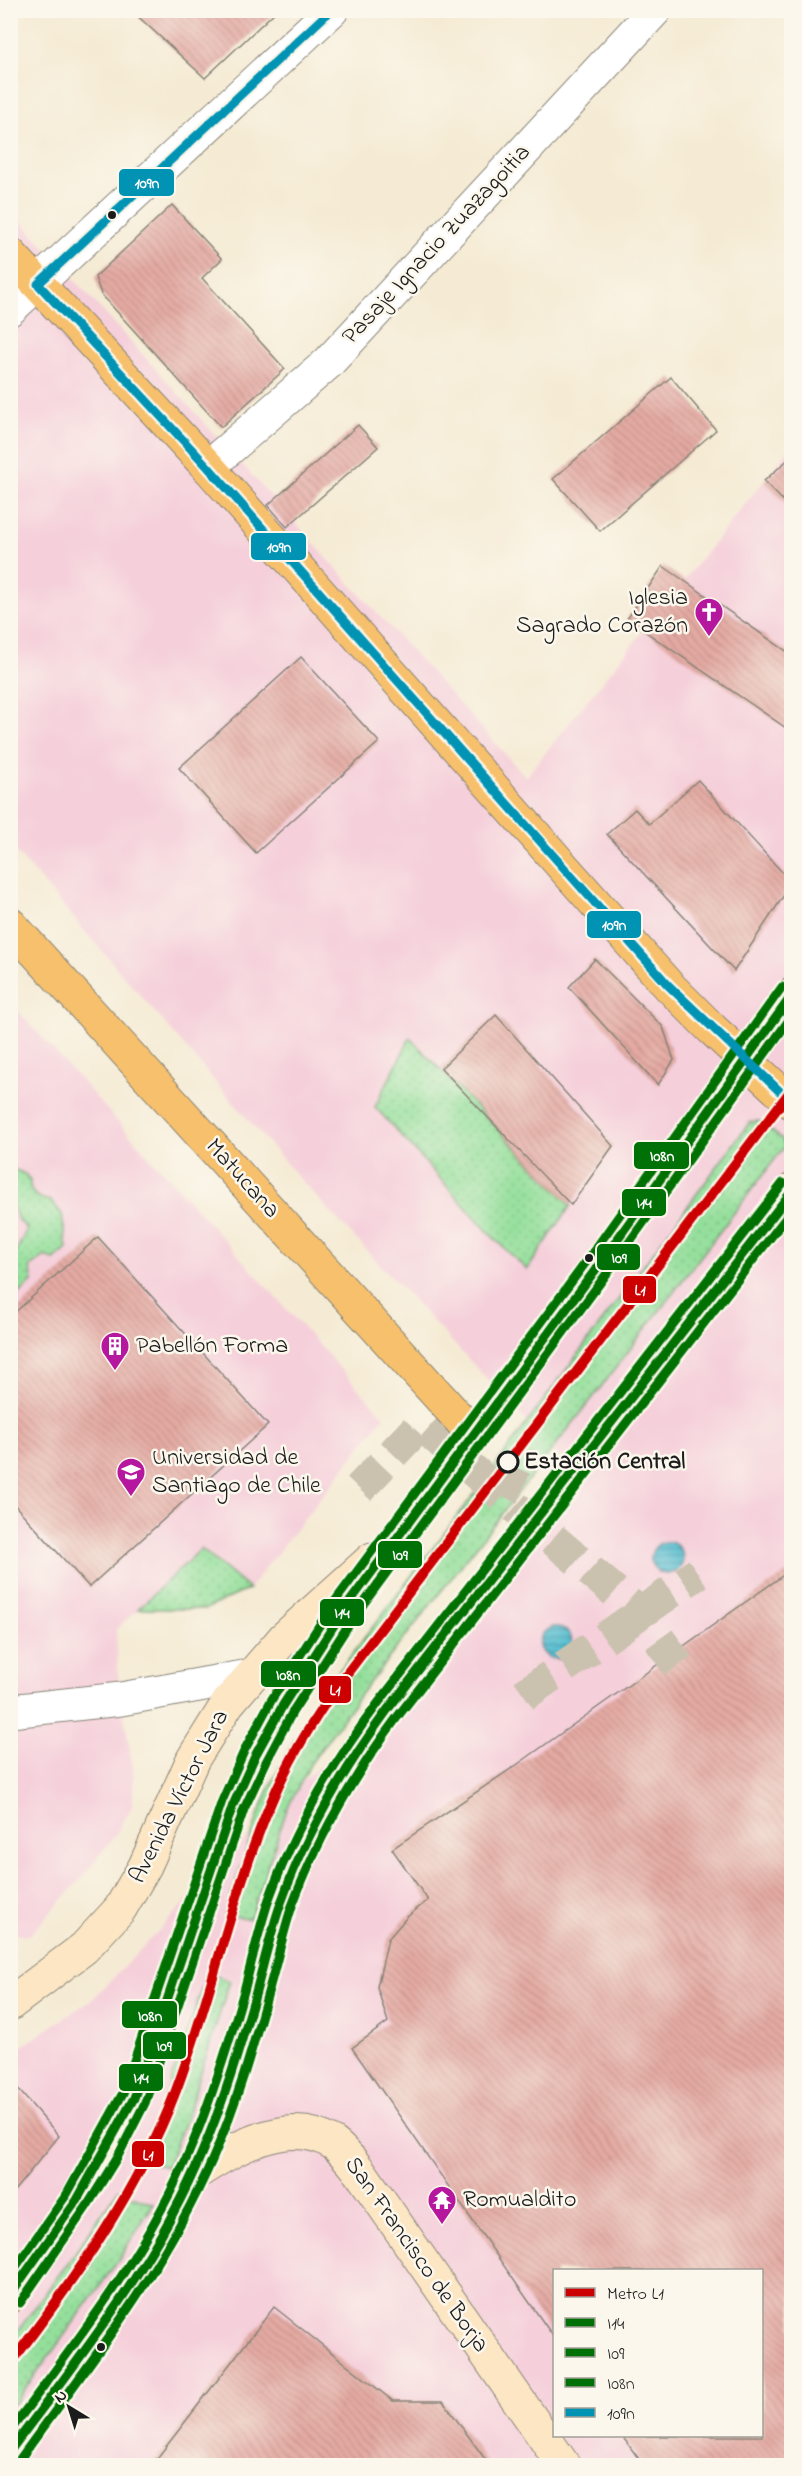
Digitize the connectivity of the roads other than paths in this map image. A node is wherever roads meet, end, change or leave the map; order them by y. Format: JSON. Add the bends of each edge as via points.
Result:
{"nodes":[{"id":1,"x":332,"y":10,"type":"edge"},
{"id":2,"x":655,"y":10,"type":"edge"},
{"id":3,"x":10,"y":254,"type":"edge"},
{"id":4,"x":38,"y":284,"type":"junction"},
{"id":5,"x":10,"y":309,"type":"edge"},
{"id":6,"x":208,"y":467,"type":"junction"},
{"id":7,"x":10,"y":924,"type":"edge"},
{"id":8,"x":792,"y":994,"type":"edge"},
{"id":9,"x":745,"y":1060,"type":"junction"},
{"id":10,"x":792,"y":1103,"type":"edge"},
{"id":11,"x":792,"y":1190,"type":"edge"},
{"id":12,"x":474,"y":1435,"type":"junction"},
{"id":13,"x":398,"y":1536,"type":"junction"},
{"id":14,"x":249,"y":1676,"type":"junction"},
{"id":15,"x":10,"y":1711,"type":"edge"},
{"id":16,"x":10,"y":2004,"type":"edge"},
{"id":17,"x":191,"y":2176,"type":"junction"},
{"id":18,"x":10,"y":2296,"type":"edge"},
{"id":19,"x":10,"y":2452,"type":"edge"},
{"id":20,"x":564,"y":2466,"type":"edge"}],
"edges":[{"from":1,"to":4,"type":"street"},
{"from":2,"to":6,"type":"street","name":"Pasaje Ignacio Zuazagoitia","via":[[328,363]]},
{"from":3,"to":4,"type":"main road"},
{"from":4,"to":5,"type":"street"},
{"from":4,"to":6,"type":"main road"},
{"from":6,"to":9,"type":"main road","via":[[668,985]]},
{"from":7,"to":12,"type":"main road","name":"Matucana"},
{"from":8,"to":9,"type":"main road"},
{"from":9,"to":10,"type":"main road"},
{"from":9,"to":12,"type":"main road"},
{"from":11,"to":17,"type":"main road","via":[[382,1716],[334,1786],[306,1840],[280,1905],[226,2089]]},
{"from":12,"to":13,"type":"main road"},
{"from":13,"to":14,"type":"main road","name":"Avenida Víctor Jara","via":[[284,1638]]},
{"from":13,"to":18,"type":"main road","via":[[311,1659],[266,1731],[233,1805],[134,2098],[80,2198]]},
{"from":14,"to":15,"type":"street","via":[[121,1699]]},
{"from":14,"to":16,"type":"main road","name":"Avenida Víctor Jara","via":[[193,1759],[145,1866],[120,1909],[84,1948]]},
{"from":17,"to":19,"type":"main road","via":[[124,2294]]},
{"from":17,"to":20,"type":"main road","name":"San Francisco de Borja","via":[[240,2147],[280,2134],[308,2134],[334,2144],[362,2173]]}]}
